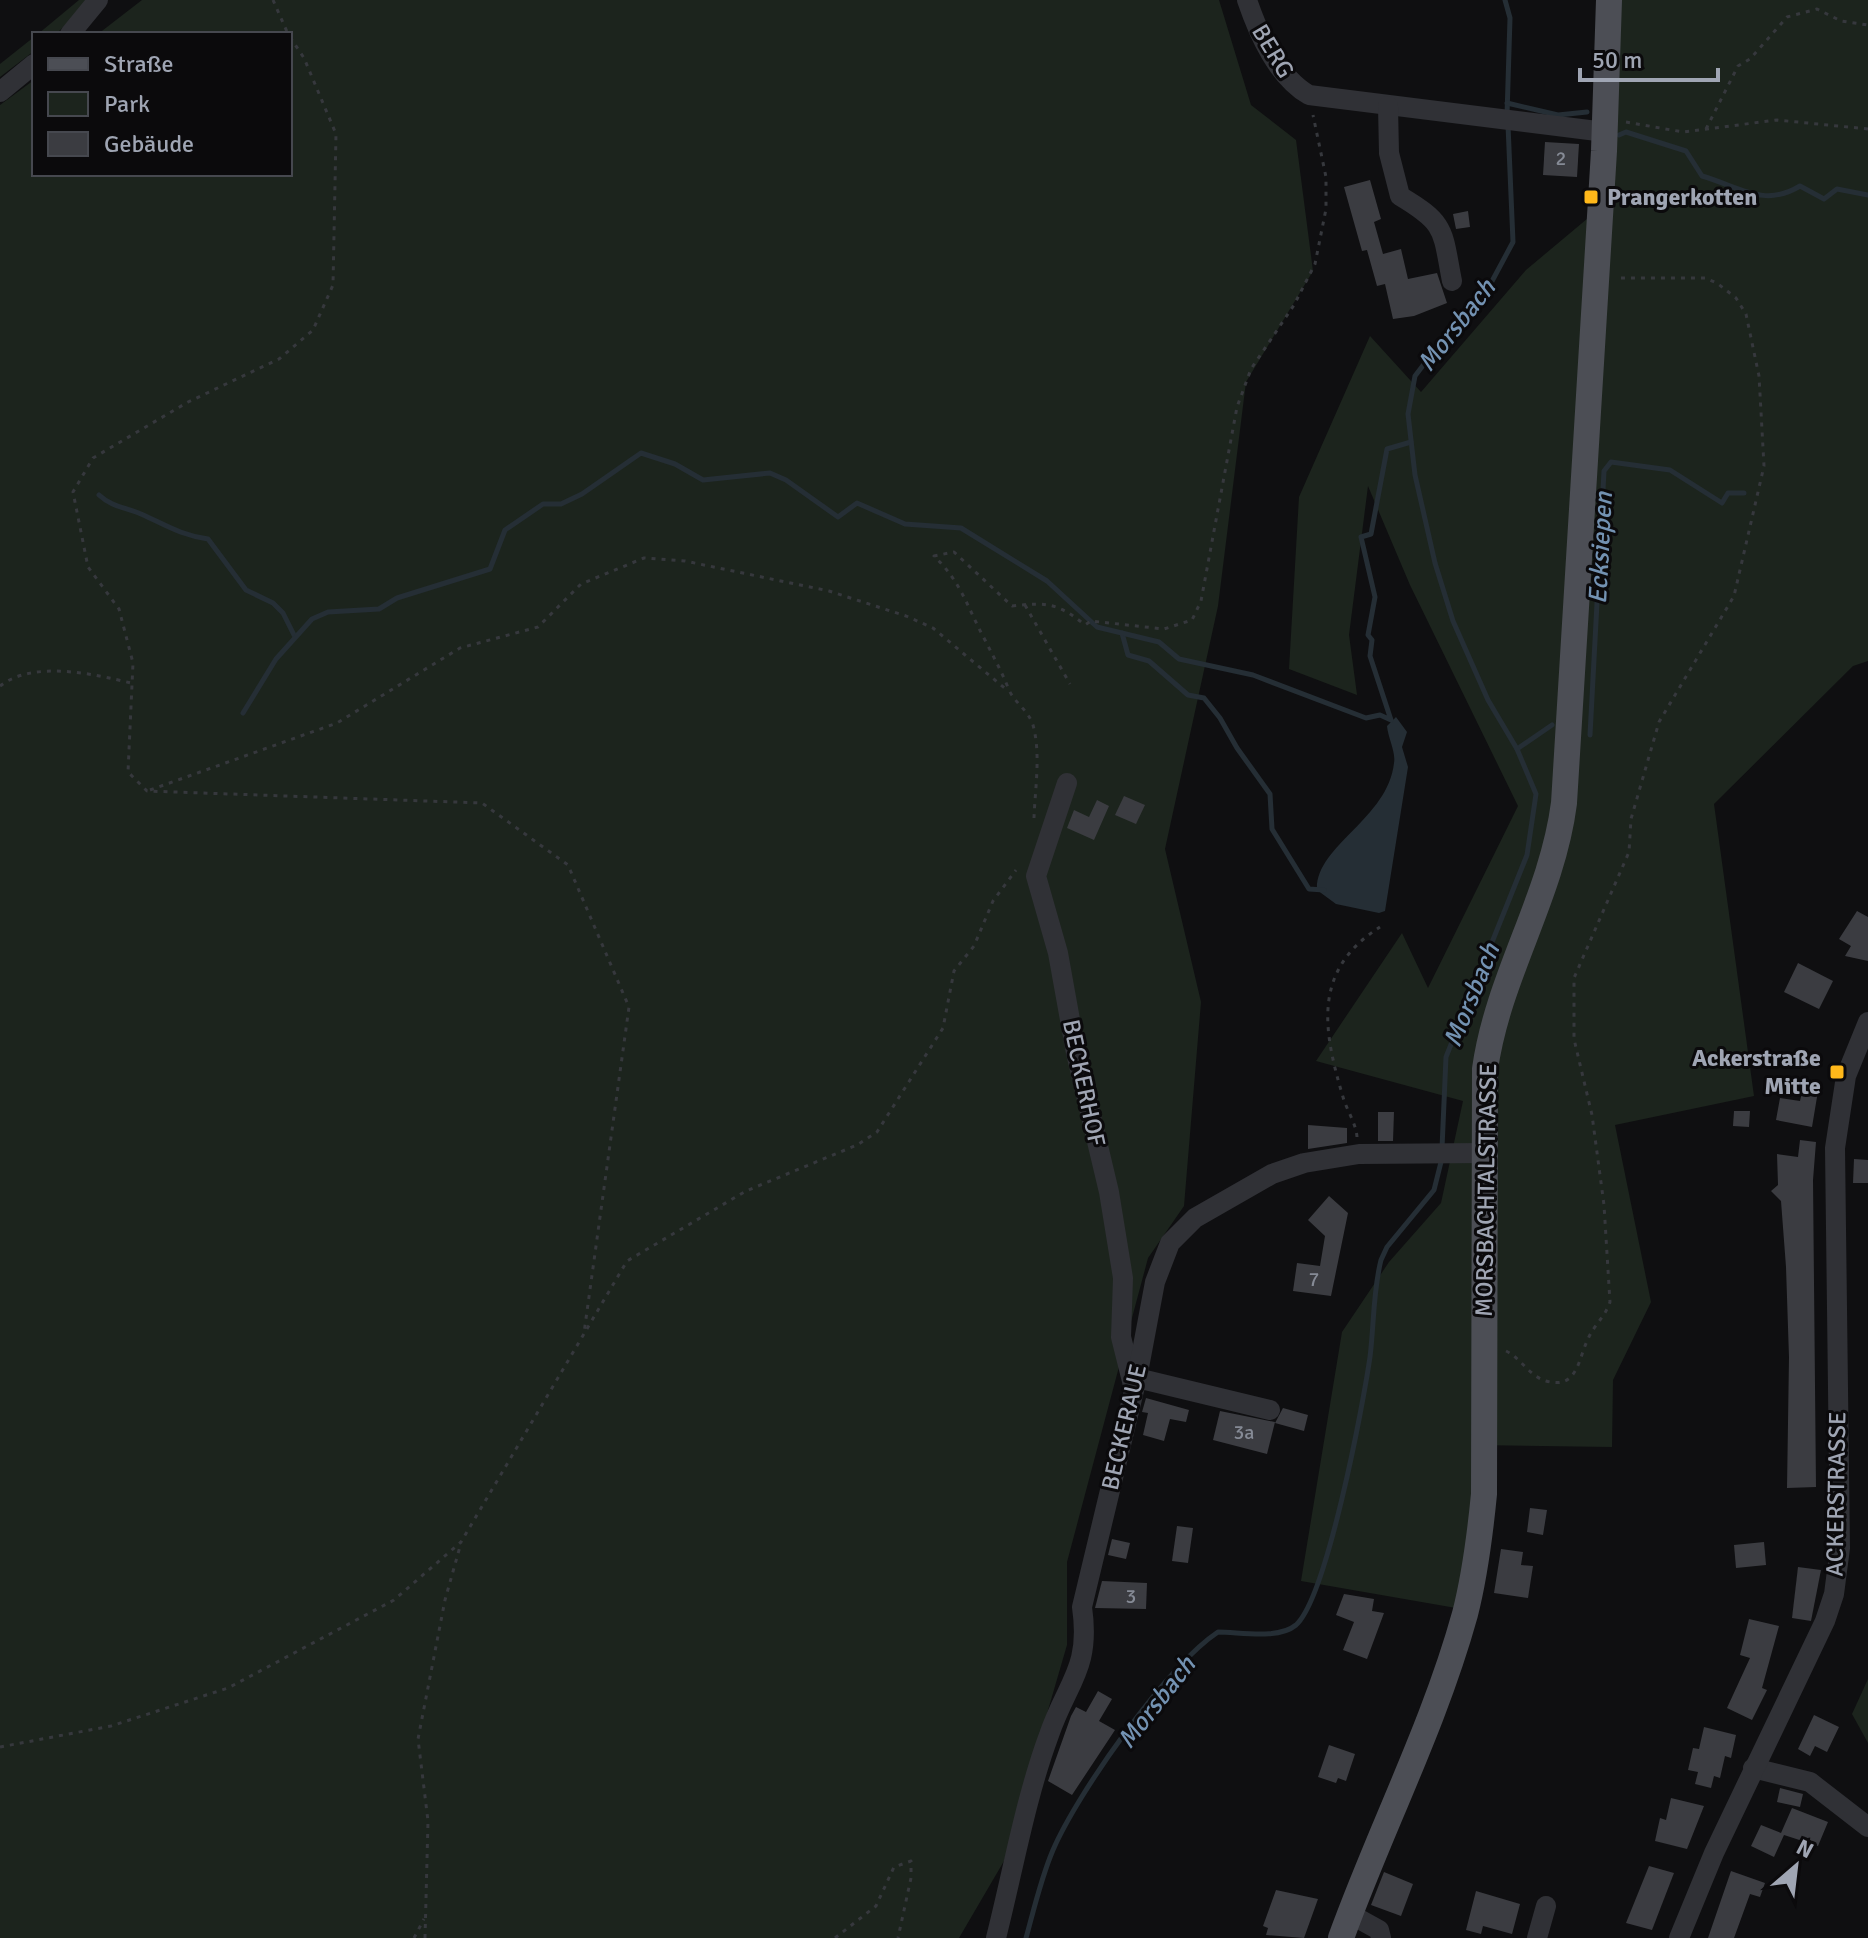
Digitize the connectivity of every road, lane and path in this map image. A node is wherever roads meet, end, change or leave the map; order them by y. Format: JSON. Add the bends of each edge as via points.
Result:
{"nodes":[{"id":1,"x":98,"y":0,"type":"edge"},
{"id":2,"x":273,"y":0,"type":"edge"},
{"id":3,"x":1247,"y":0,"type":"edge"},
{"id":4,"x":1609,"y":0,"type":"edge"},
{"id":5,"x":1868,"y":25,"type":"edge"},
{"id":6,"x":72,"y":32,"type":"edge"},
{"id":7,"x":288,"y":32,"type":"edge"},
{"id":8,"x":292,"y":40,"type":"edge"},
{"id":9,"x":32,"y":66,"type":"edge"},
{"id":10,"x":0,"y":92,"type":"edge"},
{"id":11,"x":1309,"y":95,"type":"junction"},
{"id":12,"x":1388,"y":106,"type":"junction"},
{"id":13,"x":1605,"y":126,"type":"junction"},
{"id":14,"x":1706,"y":129,"type":"junction"},
{"id":15,"x":1868,"y":129,"type":"edge"},
{"id":16,"x":1615,"y":266,"type":"dead end"},
{"id":17,"x":1452,"y":281,"type":"dead end"},
{"id":18,"x":1025,"y":605,"type":"junction"},
{"id":19,"x":132,"y":683,"type":"junction"},
{"id":20,"x":1070,"y":684,"type":"dead end"},
{"id":21,"x":0,"y":686,"type":"edge"},
{"id":22,"x":1010,"y":692,"type":"junction"},
{"id":23,"x":1067,"y":783,"type":"dead end"},
{"id":24,"x":147,"y":791,"type":"junction"},
{"id":25,"x":1033,"y":823,"type":"dead end"},
{"id":26,"x":1023,"y":861,"type":"dead end"},
{"id":27,"x":1380,"y":927,"type":"dead end"},
{"id":28,"x":1868,"y":1022,"type":"edge"},
{"id":29,"x":1472,"y":1153,"type":"junction"},
{"id":30,"x":1359,"y":1154,"type":"junction"},
{"id":31,"x":584,"y":1333,"type":"junction"},
{"id":32,"x":1485,"y":1347,"type":"junction"},
{"id":33,"x":1135,"y":1384,"type":"junction"},
{"id":34,"x":1270,"y":1410,"type":"dead end"},
{"id":35,"x":461,"y":1542,"type":"junction"},
{"id":36,"x":0,"y":1747,"type":"edge"},
{"id":37,"x":1753,"y":1768,"type":"junction"},
{"id":38,"x":1868,"y":1827,"type":"edge"},
{"id":39,"x":1546,"y":1906,"type":"dead end"},
{"id":40,"x":426,"y":1915,"type":"junction"},
{"id":41,"x":1345,"y":1926,"type":"edge"},
{"id":42,"x":1380,"y":1934,"type":"edge"},
{"id":43,"x":414,"y":1938,"type":"edge"},
{"id":44,"x":425,"y":1938,"type":"edge"},
{"id":45,"x":835,"y":1938,"type":"edge"},
{"id":46,"x":898,"y":1938,"type":"edge"},
{"id":47,"x":996,"y":1938,"type":"edge"},
{"id":48,"x":1399,"y":1938,"type":"edge"},
{"id":49,"x":1537,"y":1938,"type":"edge"},
{"id":50,"x":1679,"y":1938,"type":"edge"}],
"edges":[{"from":1,"to":6,"type":"street"},
{"from":2,"to":7,"type":"path"},
{"from":3,"to":11,"type":"street","name":"BERG","via":[[1276,61],[1294,86]]},
{"from":4,"to":13,"type":"main road","name":"MORSBACHTALSTRASSE"},
{"from":5,"to":14,"type":"path","via":[[1841,21],[1817,9],[1787,17],[1738,66]]},
{"from":8,"to":19,"type":"path","via":[[336,134],[333,285],[313,330],[279,359],[188,402],[93,458],[73,492],[88,567],[119,609],[133,663]]},
{"from":9,"to":10,"type":"street"},
{"from":11,"to":12,"type":"street"},
{"from":11,"to":18,"type":"path","via":[[1326,177],[1326,209],[1315,264],[1251,369],[1237,407],[1201,601],[1192,620],[1164,629],[1091,621],[1085,625],[1063,607]]},
{"from":12,"to":13,"type":"street"},
{"from":12,"to":17,"type":"street","via":[[1389,153],[1400,196],[1442,228]]},
{"from":13,"to":14,"type":"path"},
{"from":13,"to":29,"type":"main road","name":"MORSBACHTALSTRASSE","via":[[1564,803],[1553,863],[1490,1037]]},
{"from":14,"to":15,"type":"path","via":[[1777,120]]},
{"from":16,"to":32,"type":"path","via":[[1619,279],[1705,278],[1736,298],[1746,314],[1759,376],[1764,466],[1734,596],[1659,722],[1631,819],[1629,852],[1574,978],[1574,1039],[1592,1115],[1604,1205],[1607,1313],[1589,1335],[1579,1370],[1570,1379],[1547,1381],[1533,1375],[1515,1355]]},
{"from":18,"to":20,"type":"path"},
{"from":18,"to":22,"type":"path","via":[[1012,606],[954,552],[934,556],[966,595]]},
{"from":19,"to":21,"type":"path","via":[[72,669],[8,679]]},
{"from":19,"to":24,"type":"path","via":[[128,772]]},
{"from":22,"to":24,"type":"path","via":[[933,628],[906,616],[829,591],[685,561],[644,558],[581,584],[538,627],[460,648],[337,723]]},
{"from":22,"to":25,"type":"path","via":[[1027,710],[1034,728]]},
{"from":23,"to":33,"type":"street","name":"BECKERHOF","via":[[1036,876],[1058,953],[1109,1192],[1123,1278],[1121,1337]]},
{"from":24,"to":31,"type":"path","via":[[482,803],[568,865],[629,1007]]},
{"from":26,"to":31,"type":"path","via":[[993,901],[974,946],[954,971],[943,1028],[877,1132],[746,1191],[627,1261]]},
{"from":27,"to":30,"type":"path","via":[[1362,938],[1344,960],[1327,992],[1336,1071],[1357,1128]]},
{"from":28,"to":37,"type":"street","name":"ACKERSTRASSE","via":[[1843,1088],[1835,1148],[1840,1548],[1834,1594]]},
{"from":29,"to":30,"type":"street","name":"BECKERAUE"},
{"from":29,"to":32,"type":"main road","name":"MORSBACHTALSTRASSE"},
{"from":30,"to":33,"type":"street","name":"BECKERAUE","via":[[1272,1174],[1195,1218],[1170,1243],[1155,1282]]},
{"from":31,"to":35,"type":"path"},
{"from":32,"to":41,"type":"main road","name":"MORSBACHTALSTRASSE","via":[[1484,1494],[1467,1605],[1441,1685]]},
{"from":33,"to":34,"type":"street"},
{"from":33,"to":47,"type":"street","name":"BECKERAUE","via":[[1082,1607],[1086,1639],[1080,1666],[1049,1734]]},
{"from":35,"to":36,"type":"path","via":[[394,1600],[228,1688],[111,1726]]},
{"from":35,"to":40,"type":"path","via":[[418,1739],[428,1821]]},
{"from":37,"to":38,"type":"street","via":[[1810,1782]]},
{"from":37,"to":50,"type":"street","name":"ACKERSTRASSE"},
{"from":39,"to":49,"type":"street"},
{"from":40,"to":43,"type":"path"},
{"from":40,"to":44,"type":"path"},
{"from":41,"to":42,"type":"street"},
{"from":42,"to":48,"type":"street"},
{"from":45,"to":46,"type":"path","via":[[876,1906],[894,1867],[911,1861]]}]}
